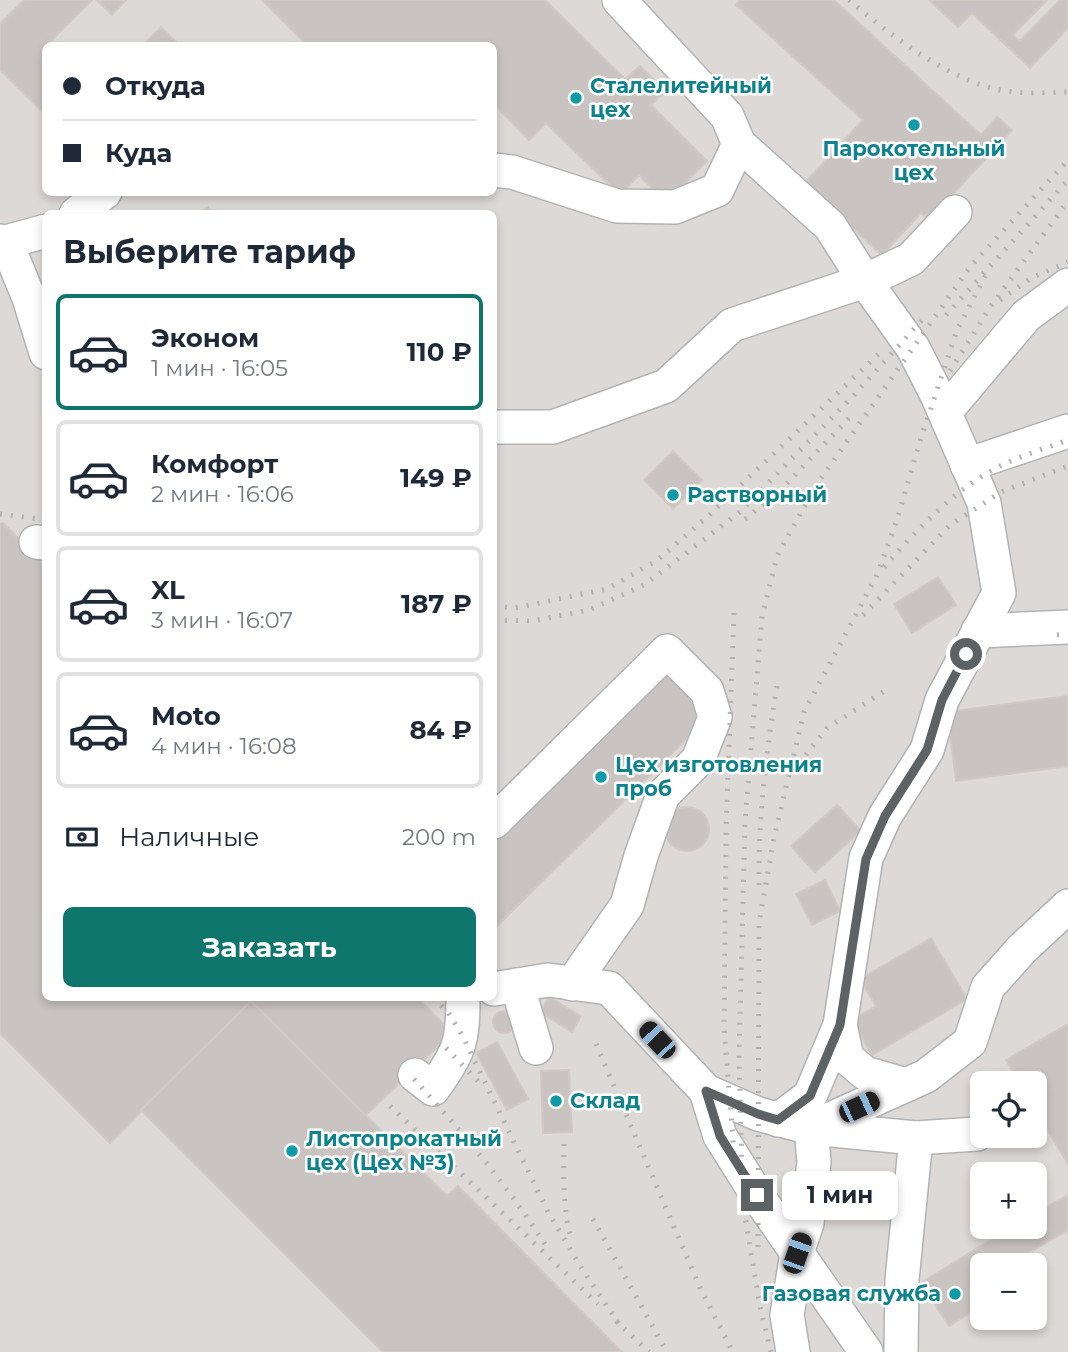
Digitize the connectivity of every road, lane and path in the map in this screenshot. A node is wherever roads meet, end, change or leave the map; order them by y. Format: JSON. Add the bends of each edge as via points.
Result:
{"nodes":[{"id":1,"x":619,"y":0,"type":"edge"},
{"id":2,"x":738,"y":144,"type":"junction"},
{"id":3,"x":497,"y":170,"type":"edge"},
{"id":4,"x":100,"y":196,"type":"edge"},
{"id":5,"x":81,"y":210,"type":"edge"},
{"id":6,"x":956,"y":212,"type":"dead end"},
{"id":7,"x":42,"y":232,"type":"edge"},
{"id":8,"x":3,"y":242,"type":"edge"},
{"id":9,"x":865,"y":281,"type":"junction"},
{"id":10,"x":1068,"y":285,"type":"edge"},
{"id":11,"x":42,"y":340,"type":"edge"},
{"id":12,"x":945,"y":412,"type":"junction"},
{"id":13,"x":497,"y":428,"type":"edge"},
{"id":14,"x":1068,"y":431,"type":"edge"},
{"id":15,"x":967,"y":465,"type":"junction"},
{"id":16,"x":1068,"y":627,"type":"edge"},
{"id":17,"x":978,"y":631,"type":"junction"},
{"id":18,"x":497,"y":819,"type":"edge"},
{"id":19,"x":1068,"y":906,"type":"edge"},
{"id":20,"x":572,"y":984,"type":"junction"},
{"id":21,"x":505,"y":987,"type":"edge"},
{"id":22,"x":455,"y":1004,"type":"edge"},
{"id":23,"x":840,"y":1025,"type":"junction"},
{"id":24,"x":536,"y":1048,"type":"dead end"},
{"id":25,"x":415,"y":1075,"type":"dead end"},
{"id":26,"x":906,"y":1085,"type":"junction"},
{"id":27,"x":706,"y":1091,"type":"junction"},
{"id":28,"x":778,"y":1120,"type":"junction"},
{"id":29,"x":811,"y":1128,"type":"junction"},
{"id":30,"x":970,"y":1134,"type":"edge"},
{"id":31,"x":916,"y":1138,"type":"junction"},
{"id":32,"x":797,"y":1253,"type":"junction"},
{"id":33,"x":793,"y":1352,"type":"edge"},
{"id":34,"x":866,"y":1352,"type":"edge"},
{"id":35,"x":901,"y":1352,"type":"edge"}],
"edges":[{"from":1,"to":2,"type":"lane","via":[[727,116]]},
{"from":2,"to":3,"type":"lane","via":[[717,190],[675,207],[617,206]]},
{"from":2,"to":9,"type":"lane","via":[[830,226]]},
{"from":4,"to":5,"type":"lane"},
{"from":6,"to":9,"type":"lane","via":[[911,259]]},
{"from":7,"to":8,"type":"lane"},
{"from":8,"to":11,"type":"lane"},
{"from":9,"to":12,"type":"lane","via":[[914,350]]},
{"from":9,"to":13,"type":"lane","via":[[732,325],[666,386],[553,428]]},
{"from":10,"to":12,"type":"lane","via":[[1026,316]]},
{"from":12,"to":15,"type":"lane"},
{"from":14,"to":15,"type":"lane"},
{"from":15,"to":17,"type":"lane","via":[[984,503],[999,593]]},
{"from":16,"to":17,"type":"lane"},
{"from":17,"to":23,"type":"lane","via":[[942,700],[927,750],[885,816],[866,859]]},
{"from":18,"to":20,"type":"lane","via":[[667,651],[707,691],[715,717],[698,760],[663,795],[627,905]]},
{"from":19,"to":26,"type":"lane","via":[[988,987],[970,1042],[926,1076]]},
{"from":20,"to":21,"type":"lane","via":[[548,980]]},
{"from":20,"to":27,"type":"lane","via":[[609,988]]},
{"from":21,"to":24,"type":"lane"},
{"from":22,"to":25,"type":"lane","via":[[462,1035],[433,1089]]},
{"from":23,"to":26,"type":"lane","via":[[847,1058],[865,1073]]},
{"from":23,"to":28,"type":"lane","via":[[810,1096]]},
{"from":26,"to":29,"type":"lane"},
{"from":27,"to":28,"type":"lane"},
{"from":27,"to":32,"type":"lane","via":[[720,1136]]},
{"from":28,"to":29,"type":"lane"},
{"from":29,"to":31,"type":"lane"},
{"from":29,"to":32,"type":"lane","via":[[814,1162],[809,1211]]},
{"from":30,"to":31,"type":"lane"},
{"from":31,"to":35,"type":"lane","via":[[902,1280]]},
{"from":32,"to":33,"type":"lane","via":[[787,1315]]},
{"from":32,"to":34,"type":"lane"}]}
